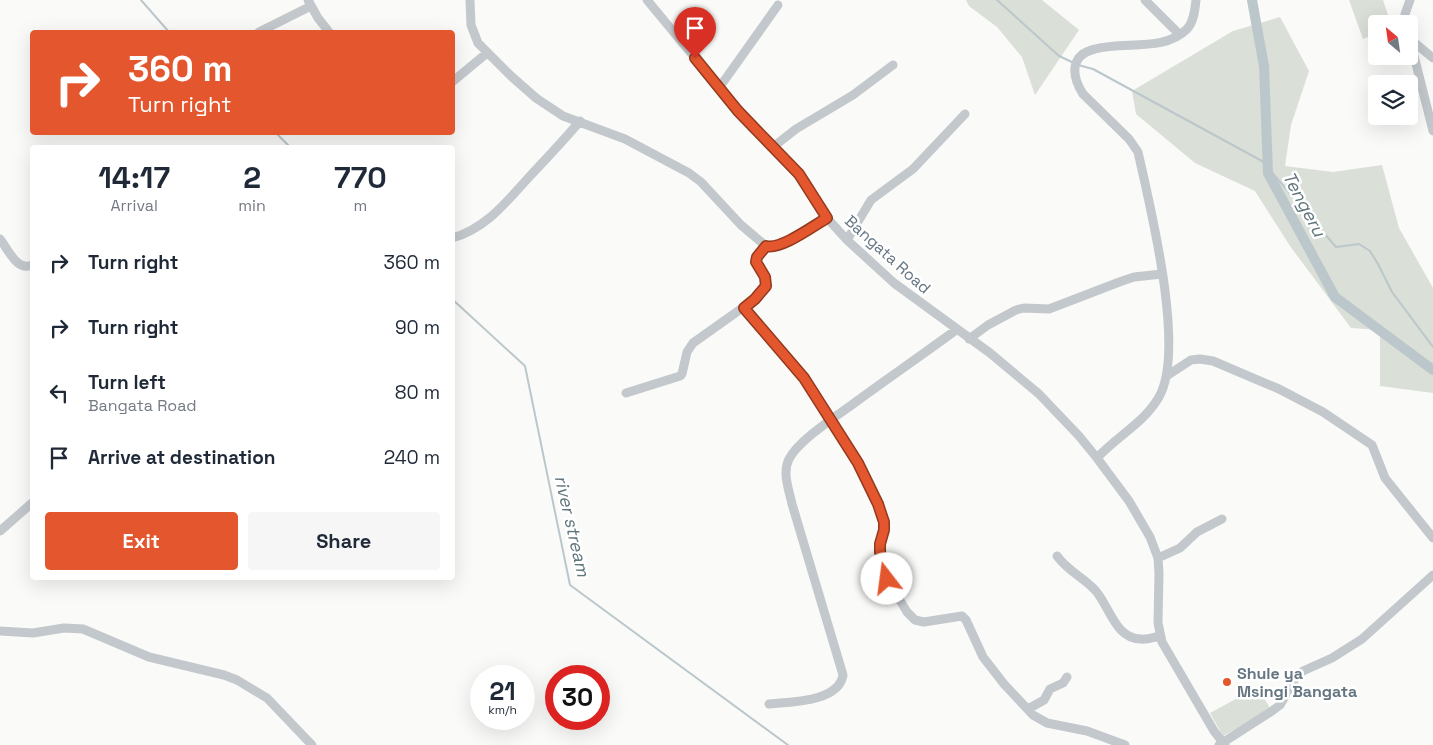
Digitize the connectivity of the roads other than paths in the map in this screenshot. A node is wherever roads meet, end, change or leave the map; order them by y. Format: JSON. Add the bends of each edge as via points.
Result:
{"nodes":[{"id":1,"x":470,"y":0,"type":"edge"},
{"id":2,"x":647,"y":0,"type":"edge"},
{"id":3,"x":1145,"y":0,"type":"edge"},
{"id":4,"x":1196,"y":0,"type":"edge"},
{"id":5,"x":1410,"y":0,"type":"edge"},
{"id":6,"x":309,"y":3,"type":"edge"},
{"id":7,"x":778,"y":5,"type":"dead end"},
{"id":8,"x":1405,"y":15,"type":"edge"},
{"id":9,"x":262,"y":30,"type":"edge"},
{"id":10,"x":328,"y":30,"type":"edge"},
{"id":11,"x":1179,"y":34,"type":"junction"},
{"id":12,"x":1418,"y":45,"type":"edge"},
{"id":13,"x":487,"y":53,"type":"junction"},
{"id":14,"x":1433,"y":58,"type":"edge"},
{"id":15,"x":893,"y":65,"type":"dead end"},
{"id":16,"x":1416,"y":65,"type":"edge"},
{"id":17,"x":455,"y":80,"type":"edge"},
{"id":18,"x":719,"y":88,"type":"junction"},
{"id":19,"x":965,"y":114,"type":"dead end"},
{"id":20,"x":580,"y":121,"type":"junction"},
{"id":21,"x":1433,"y":131,"type":"edge"},
{"id":22,"x":773,"y":147,"type":"junction"},
{"id":23,"x":827,"y":218,"type":"junction"},
{"id":24,"x":455,"y":237,"type":"edge"},
{"id":25,"x":0,"y":239,"type":"edge"},
{"id":26,"x":847,"y":240,"type":"junction"},
{"id":27,"x":766,"y":246,"type":"junction"},
{"id":28,"x":30,"y":266,"type":"edge"},
{"id":29,"x":1162,"y":274,"type":"junction"},
{"id":30,"x":744,"y":308,"type":"junction"},
{"id":31,"x":956,"y":330,"type":"junction"},
{"id":32,"x":969,"y":339,"type":"junction"},
{"id":33,"x":1168,"y":375,"type":"junction"},
{"id":34,"x":626,"y":394,"type":"dead end"},
{"id":35,"x":832,"y":419,"type":"junction"},
{"id":36,"x":1097,"y":458,"type":"junction"},
{"id":37,"x":30,"y":505,"type":"edge"},
{"id":38,"x":1222,"y":520,"type":"dead end"},
{"id":39,"x":0,"y":531,"type":"edge"},
{"id":40,"x":1433,"y":538,"type":"edge"},
{"id":41,"x":1056,"y":556,"type":"dead end"},
{"id":42,"x":1158,"y":558,"type":"junction"},
{"id":43,"x":1433,"y":575,"type":"edge"},
{"id":44,"x":0,"y":631,"type":"edge"},
{"id":45,"x":1160,"y":636,"type":"junction"},
{"id":46,"x":1067,"y":677,"type":"dead end"},
{"id":47,"x":769,"y":704,"type":"dead end"},
{"id":48,"x":1028,"y":709,"type":"junction"},
{"id":49,"x":1222,"y":744,"type":"edge"},
{"id":50,"x":312,"y":745,"type":"edge"},
{"id":51,"x":1126,"y":745,"type":"edge"}],
"edges":[{"from":1,"to":13,"type":"street","via":[[473,32]]},
{"from":2,"to":18,"type":"street","name":"Bangata Road"},
{"from":3,"to":11,"type":"street"},
{"from":4,"to":11,"type":"street","via":[[1190,25]]},
{"from":5,"to":8,"type":"street"},
{"from":6,"to":9,"type":"street"},
{"from":6,"to":10,"type":"street"},
{"from":7,"to":18,"type":"street"},
{"from":11,"to":29,"type":"street","via":[[1162,42],[1094,49],[1084,54],[1074,73],[1083,94],[1138,152]]},
{"from":12,"to":14,"type":"street"},
{"from":13,"to":17,"type":"street"},
{"from":13,"to":20,"type":"street","via":[[536,98],[564,116]]},
{"from":15,"to":22,"type":"street"},
{"from":16,"to":21,"type":"street"},
{"from":18,"to":22,"type":"street","name":"Bangata Road"},
{"from":19,"to":26,"type":"street","via":[[913,169],[871,200]]},
{"from":20,"to":24,"type":"street","via":[[487,220]]},
{"from":20,"to":27,"type":"street","via":[[639,146],[696,178]]},
{"from":22,"to":23,"type":"street","name":"Bangata Road","via":[[799,174]]},
{"from":23,"to":26,"type":"street","name":"Bangata Road"},
{"from":23,"to":27,"type":"street","via":[[782,244]]},
{"from":25,"to":28,"type":"street","via":[[20,265]]},
{"from":26,"to":31,"type":"street","name":"Bangata Road","via":[[894,283]]},
{"from":27,"to":30,"type":"street","via":[[756,262],[765,277],[766,286]]},
{"from":29,"to":32,"type":"street","via":[[1134,277],[1049,310],[1016,310]]},
{"from":29,"to":33,"type":"street","via":[[1170,342]]},
{"from":30,"to":34,"type":"street","via":[[693,343],[680,376]]},
{"from":30,"to":35,"type":"street","via":[[804,378]]},
{"from":31,"to":32,"type":"street","name":"Bangata Road"},
{"from":31,"to":35,"type":"street"},
{"from":32,"to":36,"type":"street","name":"Bangata Road","via":[[1039,394]]},
{"from":33,"to":36,"type":"street","via":[[1160,395],[1146,415]]},
{"from":33,"to":40,"type":"street","via":[[1191,360],[1213,361],[1323,412],[1372,445],[1385,478]]},
{"from":35,"to":47,"type":"street","via":[[793,453],[786,467],[786,478],[841,666],[842,682],[826,695]]},
{"from":35,"to":48,"type":"street","via":[[878,504],[884,522],[880,544],[882,562],[887,579],[907,612],[915,620],[924,622],[964,617],[983,657]]},
{"from":36,"to":42,"type":"street","name":"Bangata Road","via":[[1146,528]]},
{"from":37,"to":39,"type":"street"},
{"from":38,"to":42,"type":"street","via":[[1198,532],[1180,548]]},
{"from":41,"to":45,"type":"street","via":[[1094,588],[1118,627],[1126,634],[1139,640]]},
{"from":42,"to":45,"type":"street","name":"Bangata Road"},
{"from":43,"to":49,"type":"street","via":[[1362,639],[1303,671],[1280,705]]},
{"from":44,"to":50,"type":"street","via":[[33,633],[64,628],[83,629],[149,658],[224,675],[267,698]]},
{"from":45,"to":49,"type":"street","name":"Bangata Road"},
{"from":46,"to":48,"type":"street","via":[[1050,689],[1044,700]]},
{"from":48,"to":51,"type":"street","via":[[1047,723],[1086,731]]}]}
